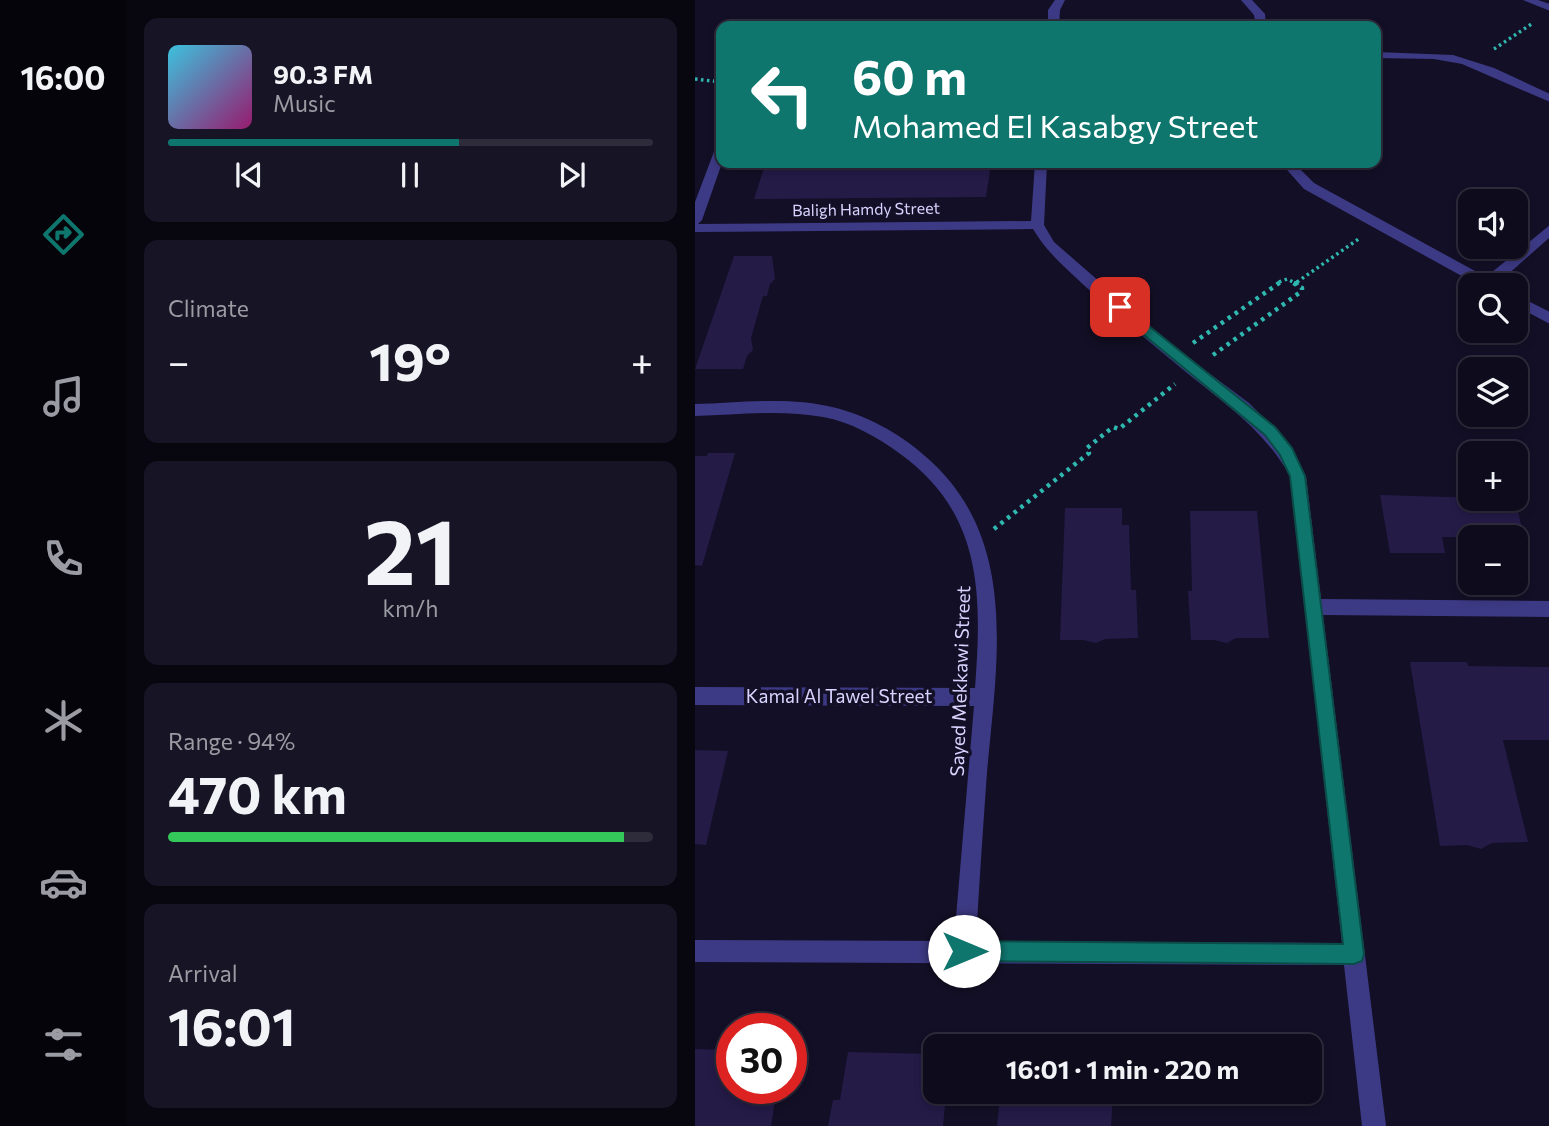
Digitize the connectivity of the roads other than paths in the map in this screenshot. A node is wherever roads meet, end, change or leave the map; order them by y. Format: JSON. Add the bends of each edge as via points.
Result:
{"nodes":[{"id":1,"x":1246,"y":0,"type":"edge"},
{"id":2,"x":1265,"y":0,"type":"edge"},
{"id":3,"x":1528,"y":0,"type":"edge"},
{"id":4,"x":1054,"y":3,"type":"edge"},
{"id":5,"x":1549,"y":8,"type":"edge"},
{"id":6,"x":1260,"y":20,"type":"edge"},
{"id":7,"x":1053,"y":21,"type":"edge"},
{"id":8,"x":1381,"y":55,"type":"edge"},
{"id":9,"x":1549,"y":99,"type":"edge"},
{"id":10,"x":716,"y":163,"type":"edge"},
{"id":11,"x":1041,"y":168,"type":"edge"},
{"id":12,"x":1293,"y":168,"type":"edge"},
{"id":13,"x":695,"y":220,"type":"edge"},
{"id":14,"x":1037,"y":225,"type":"junction"},
{"id":15,"x":695,"y":228,"type":"edge"},
{"id":16,"x":1549,"y":229,"type":"edge"},
{"id":17,"x":1466,"y":273,"type":"edge"},
{"id":18,"x":1501,"y":273,"type":"edge"},
{"id":19,"x":1528,"y":307,"type":"edge"},
{"id":20,"x":1549,"y":319,"type":"edge"},
{"id":21,"x":695,"y":411,"type":"edge"},
{"id":22,"x":1315,"y":607,"type":"junction"},
{"id":23,"x":1549,"y":609,"type":"edge"},
{"id":24,"x":695,"y":696,"type":"edge"},
{"id":25,"x":984,"y":697,"type":"junction"},
{"id":26,"x":695,"y":951,"type":"edge"},
{"id":27,"x":964,"y":951,"type":"junction"},
{"id":28,"x":1354,"y":954,"type":"junction"},
{"id":29,"x":1374,"y":1126,"type":"edge"}],
"edges":[{"from":1,"to":6,"type":"street"},
{"from":2,"to":6,"type":"street"},
{"from":3,"to":5,"type":"street"},
{"from":4,"to":7,"type":"street"},
{"from":8,"to":9,"type":"street","via":[[1429,55],[1473,64]]},
{"from":10,"to":13,"type":"street"},
{"from":11,"to":14,"type":"street"},
{"from":12,"to":17,"type":"street","via":[[1309,186]]},
{"from":14,"to":15,"type":"street","name":"Baligh Hamdy Street"},
{"from":14,"to":22,"type":"street","via":[[1049,245],[1175,356],[1250,413],[1286,452],[1298,476]]},
{"from":16,"to":18,"type":"street"},
{"from":19,"to":20,"type":"street"},
{"from":21,"to":25,"type":"street","name":"Sayed Mekkawi Street","via":[[831,413],[895,441],[927,466],[969,520],[977,542],[984,572]]},
{"from":22,"to":23,"type":"street"},
{"from":22,"to":28,"type":"street"},
{"from":24,"to":25,"type":"street","name":"Kamal Al Tawel Street"},
{"from":25,"to":27,"type":"street","name":"Sayed Mekkawi Street"},
{"from":26,"to":27,"type":"street"},
{"from":27,"to":28,"type":"street"},
{"from":28,"to":29,"type":"street"}]}
